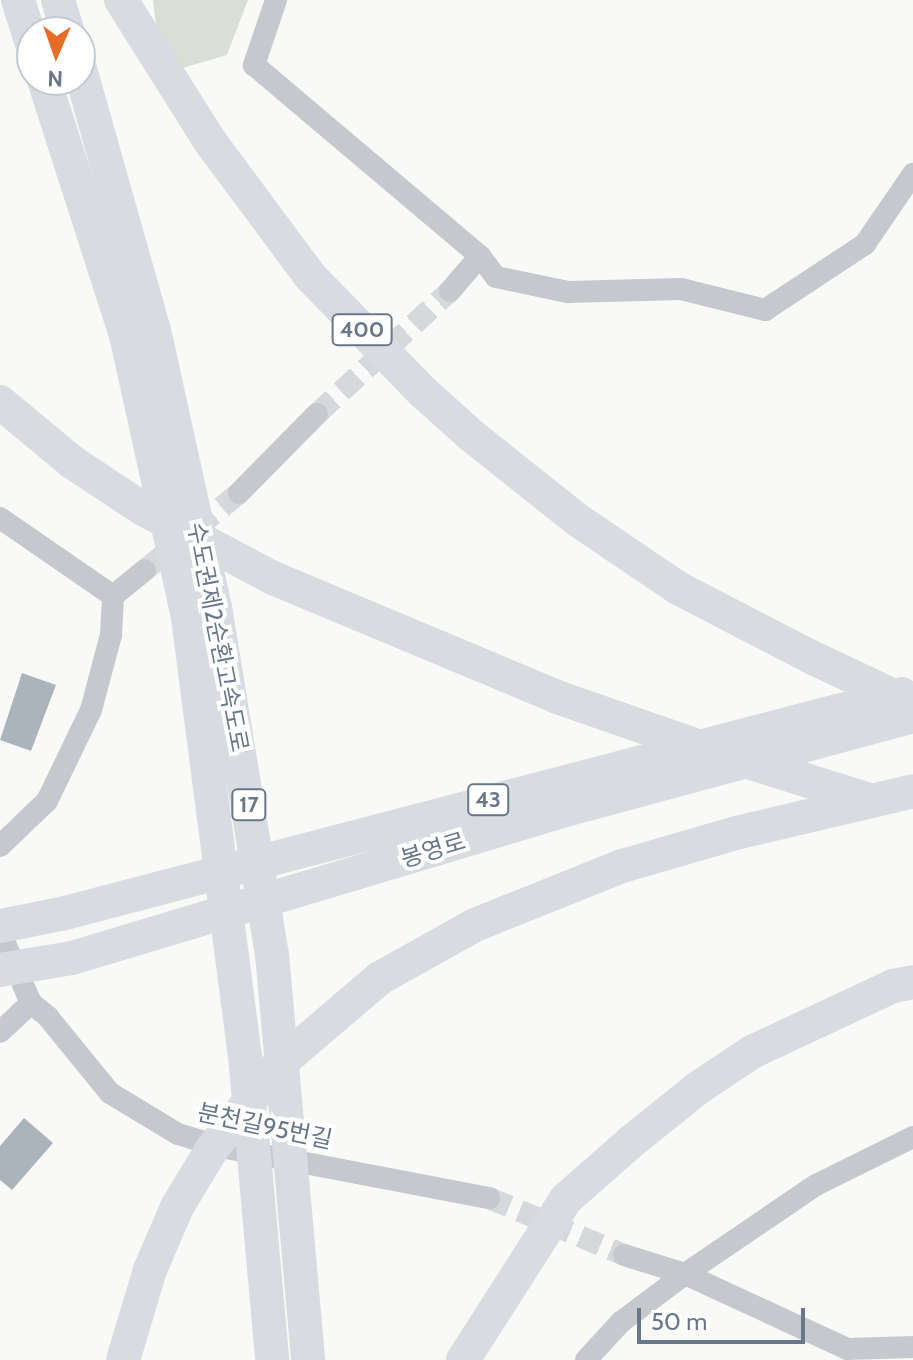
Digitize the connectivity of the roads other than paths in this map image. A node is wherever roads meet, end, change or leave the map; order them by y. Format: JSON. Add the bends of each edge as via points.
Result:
{"nodes":[{"id":1,"x":121,"y":0,"type":"edge"},
{"id":2,"x":276,"y":0,"type":"edge"},
{"id":3,"x":50,"y":96,"type":"edge"},
{"id":4,"x":86,"y":96,"type":"edge"},
{"id":5,"x":913,"y":174,"type":"edge"},
{"id":6,"x":480,"y":256,"type":"junction"},
{"id":7,"x":450,"y":291,"type":"tunnel mouth"},
{"id":8,"x":140,"y":333,"type":"junction"},
{"id":9,"x":0,"y":402,"type":"edge"},
{"id":10,"x":317,"y":414,"type":"tunnel mouth"},
{"id":11,"x":239,"y":493,"type":"tunnel mouth"},
{"id":12,"x":0,"y":518,"type":"edge"},
{"id":13,"x":145,"y":570,"type":"tunnel mouth"},
{"id":14,"x":113,"y":596,"type":"junction"},
{"id":15,"x":913,"y":691,"type":"edge"},
{"id":16,"x":913,"y":705,"type":"edge"},
{"id":17,"x":913,"y":716,"type":"edge"},
{"id":18,"x":913,"y":791,"type":"edge"},
{"id":19,"x":913,"y":811,"type":"edge"},
{"id":20,"x":0,"y":846,"type":"edge"},
{"id":21,"x":0,"y":929,"type":"edge"},
{"id":22,"x":0,"y":970,"type":"edge"},
{"id":23,"x":913,"y":982,"type":"edge"},
{"id":24,"x":31,"y":1003,"type":"junction"},
{"id":25,"x":0,"y":1032,"type":"edge"},
{"id":26,"x":913,"y":1137,"type":"edge"},
{"id":27,"x":489,"y":1198,"type":"tunnel mouth"},
{"id":28,"x":624,"y":1255,"type":"tunnel mouth"},
{"id":29,"x":685,"y":1274,"type":"junction"},
{"id":30,"x":913,"y":1347,"type":"edge"},
{"id":31,"x":123,"y":1360,"type":"edge"},
{"id":32,"x":272,"y":1360,"type":"edge"},
{"id":33,"x":308,"y":1360,"type":"edge"},
{"id":34,"x":463,"y":1360,"type":"edge"},
{"id":35,"x":586,"y":1360,"type":"edge"}],
"edges":[{"from":1,"to":16,"type":"highway","number":"400","via":[[170,83],[260,213],[330,296],[472,436],[579,521],[678,588]]},
{"from":2,"to":6,"type":"street","via":[[254,65]]},
{"from":3,"to":8,"type":"highway","name":"수도권제2순환고속도로","number":"17"},
{"from":4,"to":8,"type":"highway","name":"수도권제2순환고속도로","number":"17"},
{"from":5,"to":6,"type":"street","via":[[865,244],[765,310],[681,289],[568,292],[496,277]]},
{"from":6,"to":7,"type":"street"},
{"from":8,"to":32,"type":"highway","name":"수도권제2순환고속도로","number":"17","via":[[188,618],[245,1055]]},
{"from":8,"to":33,"type":"highway","name":"수도권제2순환고속도로","number":"17","via":[[215,607],[255,840],[286,1085]]},
{"from":9,"to":19,"type":"highway","via":[[72,462],[143,509],[342,608],[557,697],[706,749]]},
{"from":10,"to":11,"type":"street"},
{"from":12,"to":14,"type":"street"},
{"from":13,"to":14,"type":"street"},
{"from":14,"to":20,"type":"street","via":[[111,635],[91,710],[47,801]]},
{"from":15,"to":21,"type":"highway","name":"봉영로","number":"43"},
{"from":17,"to":22,"type":"highway","name":"봉영로","number":"43","via":[[569,809],[72,958]]},
{"from":18,"to":31,"type":"highway","via":[[619,867],[475,925],[420,953],[346,1004],[278,1065],[212,1149],[177,1207]]},
{"from":21,"to":24,"type":"street"},
{"from":23,"to":34,"type":"highway","via":[[879,992],[752,1052],[632,1141],[566,1199]]},
{"from":24,"to":25,"type":"street"},
{"from":24,"to":27,"type":"street","name":"분천길95번길","via":[[110,1093],[178,1134],[221,1147]]},
{"from":26,"to":29,"type":"street","via":[[816,1185]]},
{"from":28,"to":29,"type":"street"},
{"from":29,"to":30,"type":"street","via":[[847,1349]]},
{"from":29,"to":35,"type":"street","via":[[621,1322]]}]}
